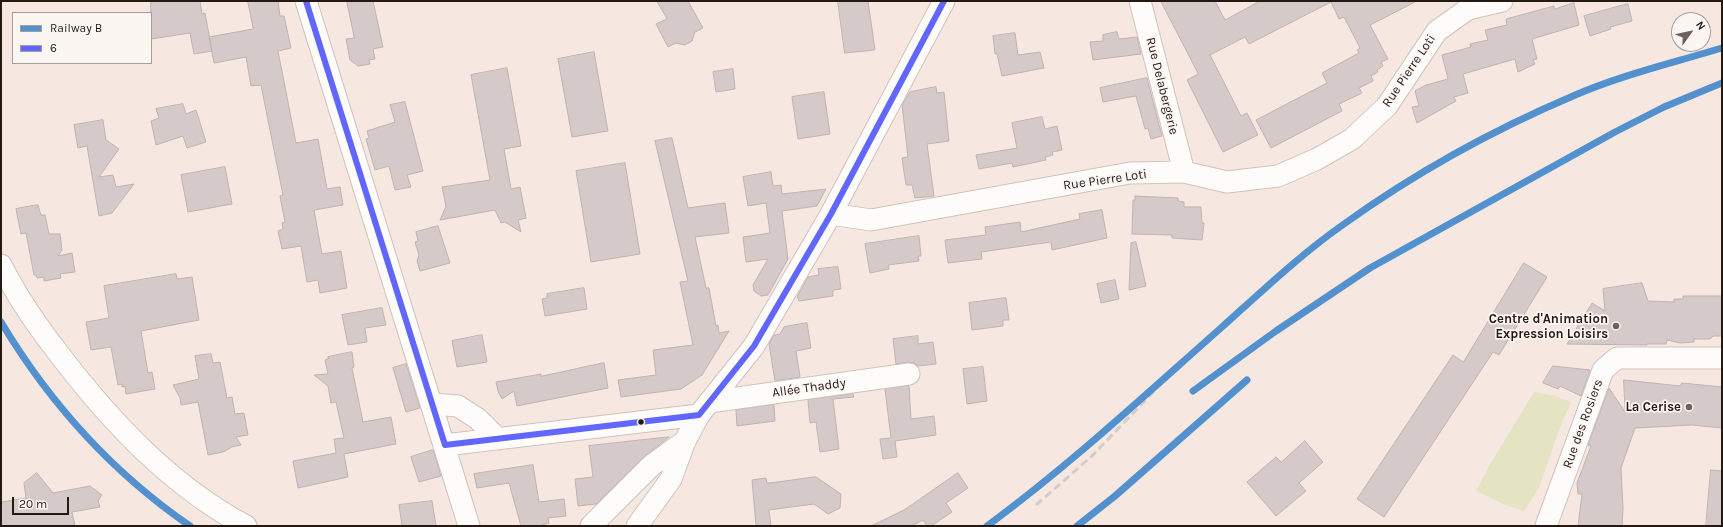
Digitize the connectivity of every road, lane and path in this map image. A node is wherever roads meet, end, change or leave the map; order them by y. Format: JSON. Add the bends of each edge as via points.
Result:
{"nodes":[{"id":1,"x":306,"y":1,"type":"edge"},
{"id":2,"x":944,"y":1,"type":"edge"},
{"id":3,"x":1140,"y":1,"type":"edge"},
{"id":4,"x":1502,"y":1,"type":"edge"},
{"id":5,"x":1184,"y":172,"type":"junction"},
{"id":6,"x":831,"y":214,"type":"junction"},
{"id":7,"x":1,"y":265,"type":"edge"},
{"id":8,"x":1722,"y":358,"type":"edge"},
{"id":9,"x":909,"y":374,"type":"dead end"},
{"id":10,"x":432,"y":404,"type":"junction"},
{"id":11,"x":704,"y":409,"type":"junction"},
{"id":12,"x":498,"y":439,"type":"junction"},
{"id":13,"x":685,"y":441,"type":"junction"},
{"id":14,"x":445,"y":446,"type":"junction"},
{"id":15,"x":246,"y":526,"type":"edge"},
{"id":16,"x":469,"y":526,"type":"edge"},
{"id":17,"x":590,"y":526,"type":"edge"},
{"id":18,"x":637,"y":526,"type":"edge"},
{"id":19,"x":1546,"y":526,"type":"edge"}],
"edges":[{"from":1,"to":10,"type":"street"},
{"from":2,"to":6,"type":"street"},
{"from":3,"to":5,"type":"street","name":"Rue Delabergerie"},
{"from":4,"to":5,"type":"street","name":"Rue Pierre Loti","via":[[1468,9],[1437,31],[1387,106],[1352,139],[1317,159],[1278,176],[1227,182]]},
{"from":5,"to":6,"type":"street","name":"Rue Pierre Loti","via":[[1130,173],[871,220]]},
{"from":6,"to":11,"type":"street","via":[[754,346]]},
{"from":7,"to":15,"type":"street","via":[[9,283],[40,329],[107,413],[180,482]]},
{"from":8,"to":19,"type":"street","name":"Rue des Rosiers","via":[[1618,358],[1603,370]]},
{"from":9,"to":11,"type":"street","name":"Allée Thaddy"},
{"from":10,"to":12,"type":"street","via":[[458,406],[478,419]]},
{"from":10,"to":14,"type":"street"},
{"from":11,"to":12,"type":"street","name":"Allée Thaddy"},
{"from":11,"to":13,"type":"street"},
{"from":12,"to":14,"type":"street","name":"Allée Thaddy"},
{"from":13,"to":17,"type":"street","via":[[652,465]]},
{"from":13,"to":18,"type":"street","via":[[671,479]]},
{"from":14,"to":16,"type":"street"}]}
